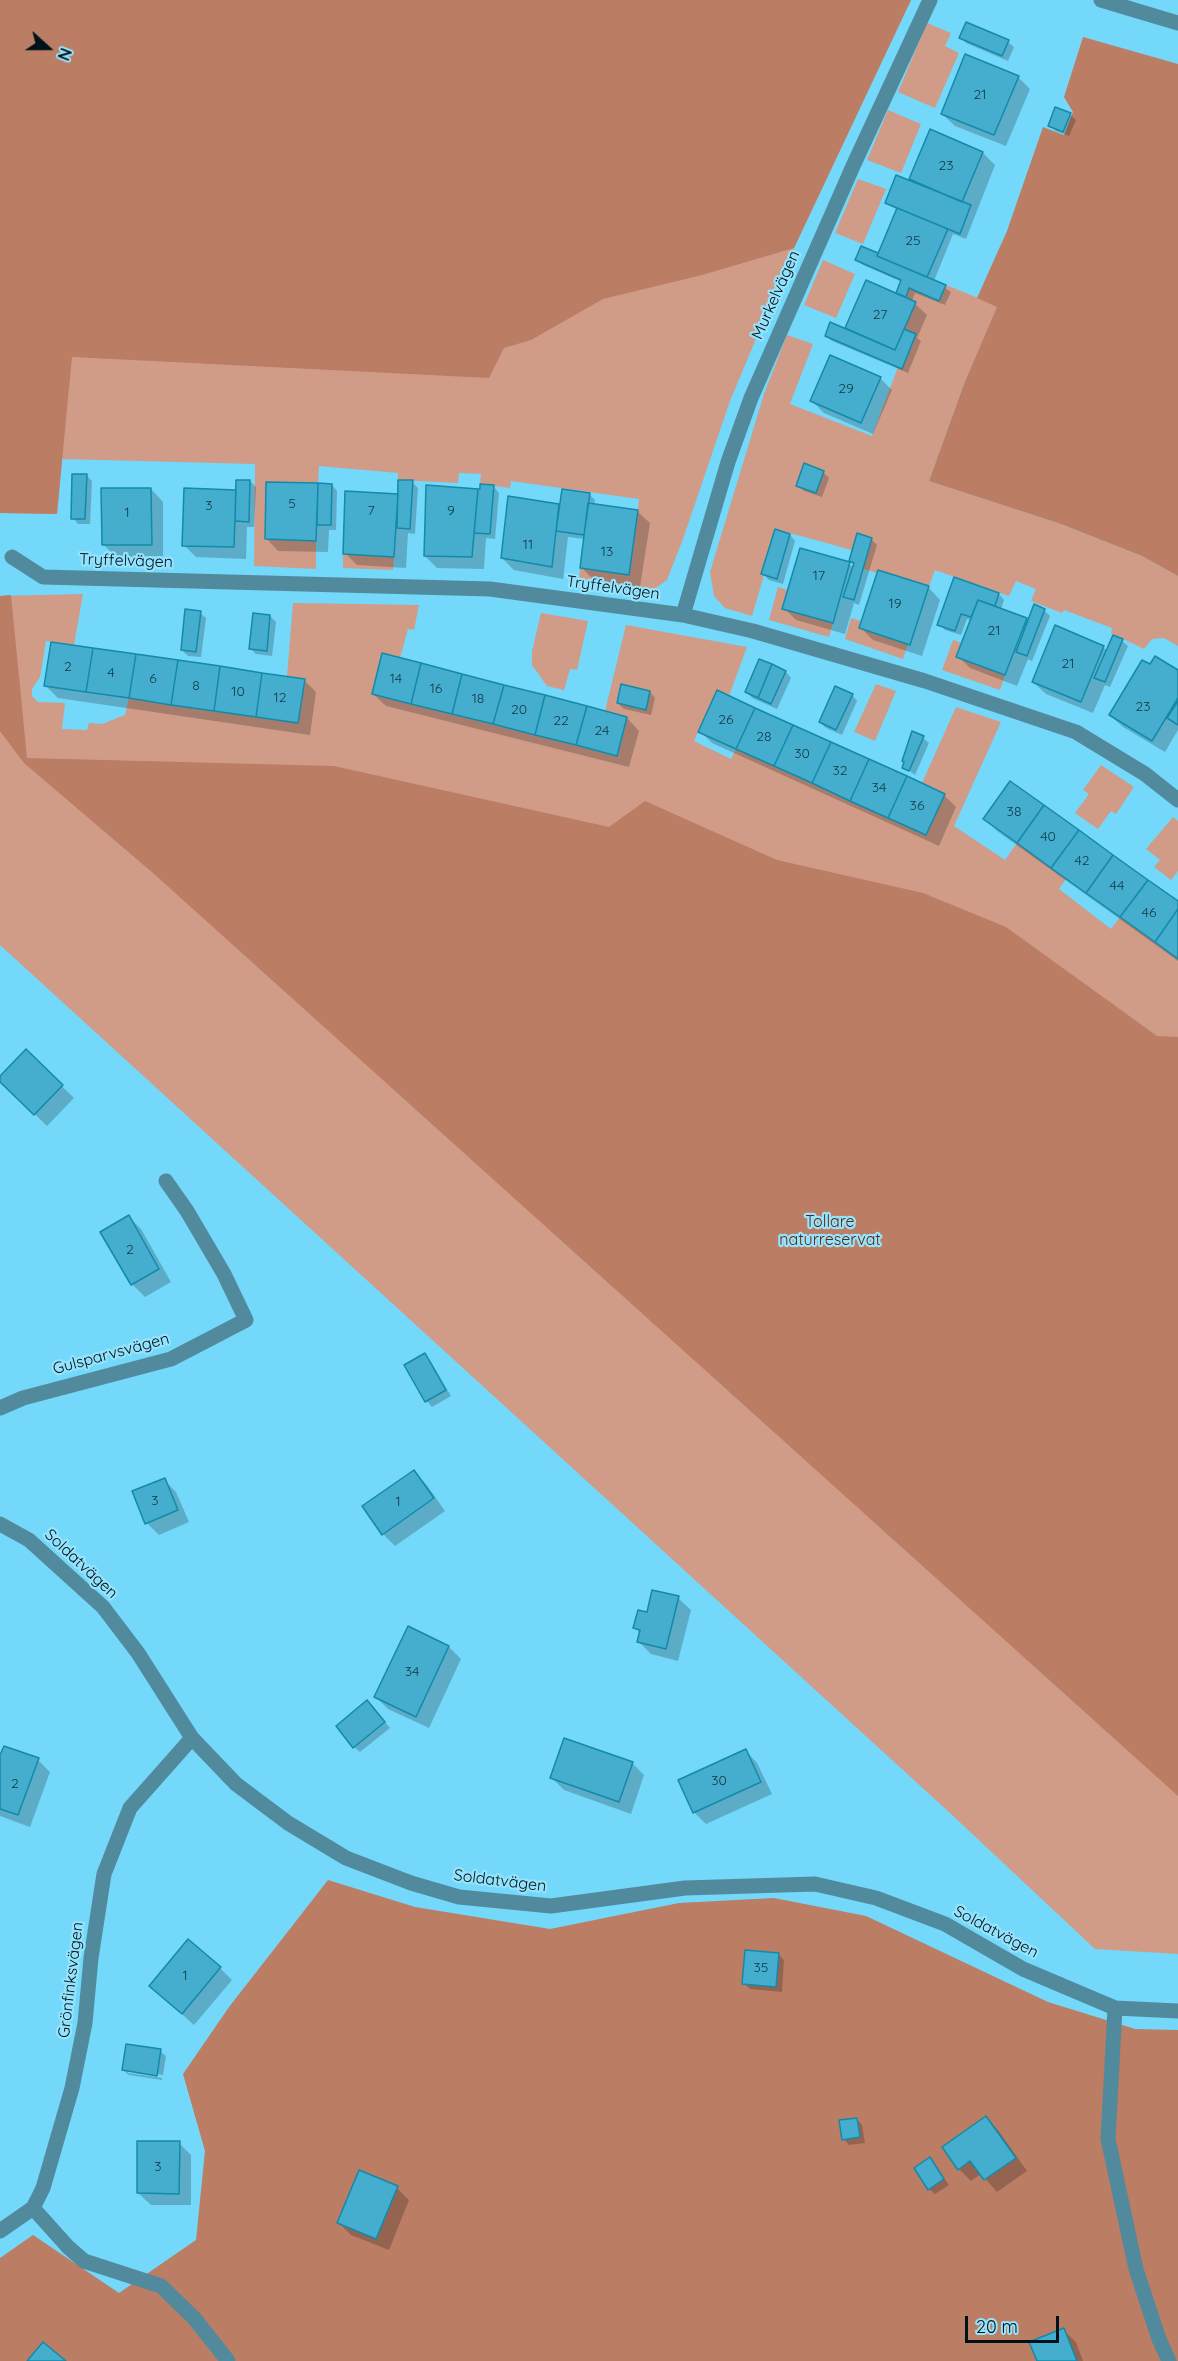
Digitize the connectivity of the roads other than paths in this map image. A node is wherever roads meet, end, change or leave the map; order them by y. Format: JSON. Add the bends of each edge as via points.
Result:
{"nodes":[{"id":1,"x":930,"y":0,"type":"edge"},
{"id":2,"x":1101,"y":0,"type":"edge"},
{"id":3,"x":1178,"y":23,"type":"edge"},
{"id":4,"x":12,"y":557,"type":"dead end"},
{"id":5,"x":683,"y":615,"type":"junction"},
{"id":6,"x":1178,"y":800,"type":"edge"},
{"id":7,"x":165,"y":1181,"type":"dead end"},
{"id":8,"x":0,"y":1408,"type":"edge"},
{"id":9,"x":0,"y":1524,"type":"edge"},
{"id":10,"x":192,"y":1738,"type":"junction"},
{"id":11,"x":1115,"y":2008,"type":"junction"},
{"id":12,"x":1178,"y":2011,"type":"edge"},
{"id":13,"x":33,"y":2208,"type":"junction"},
{"id":14,"x":0,"y":2230,"type":"edge"},
{"id":15,"x":228,"y":2361,"type":"edge"},
{"id":16,"x":1169,"y":2361,"type":"edge"}],
"edges":[{"from":1,"to":5,"type":"street","name":"Murkelvägen","via":[[751,398]]},
{"from":2,"to":3,"type":"street"},
{"from":4,"to":5,"type":"street","name":"Tryffelvägen","via":[[43,577],[490,589]]},
{"from":5,"to":6,"type":"street","name":"Tryffelvägen","via":[[925,681],[1076,732],[1145,774]]},
{"from":7,"to":8,"type":"street","name":"Gulsparvsvägen","via":[[219,1265],[246,1320],[171,1359],[22,1398]]},
{"from":9,"to":10,"type":"street","name":"Soldatvägen","via":[[29,1540],[103,1607],[138,1653]]},
{"from":10,"to":11,"type":"street","name":"Soldatvägen","via":[[236,1784],[297,1829],[346,1858],[459,1897],[551,1906],[685,1888],[815,1884],[876,1898],[945,1924],[1023,1969]]},
{"from":10,"to":13,"type":"street","name":"Grönfinksvägen","via":[[130,1808],[104,1874],[86,2023],[44,2188]]},
{"from":11,"to":12,"type":"street","name":"Soldatvägen"},
{"from":11,"to":16,"type":"street","via":[[1108,2139],[1136,2269]]},
{"from":13,"to":14,"type":"street"},
{"from":13,"to":15,"type":"street","via":[[84,2261],[161,2286],[194,2318]]}]}
